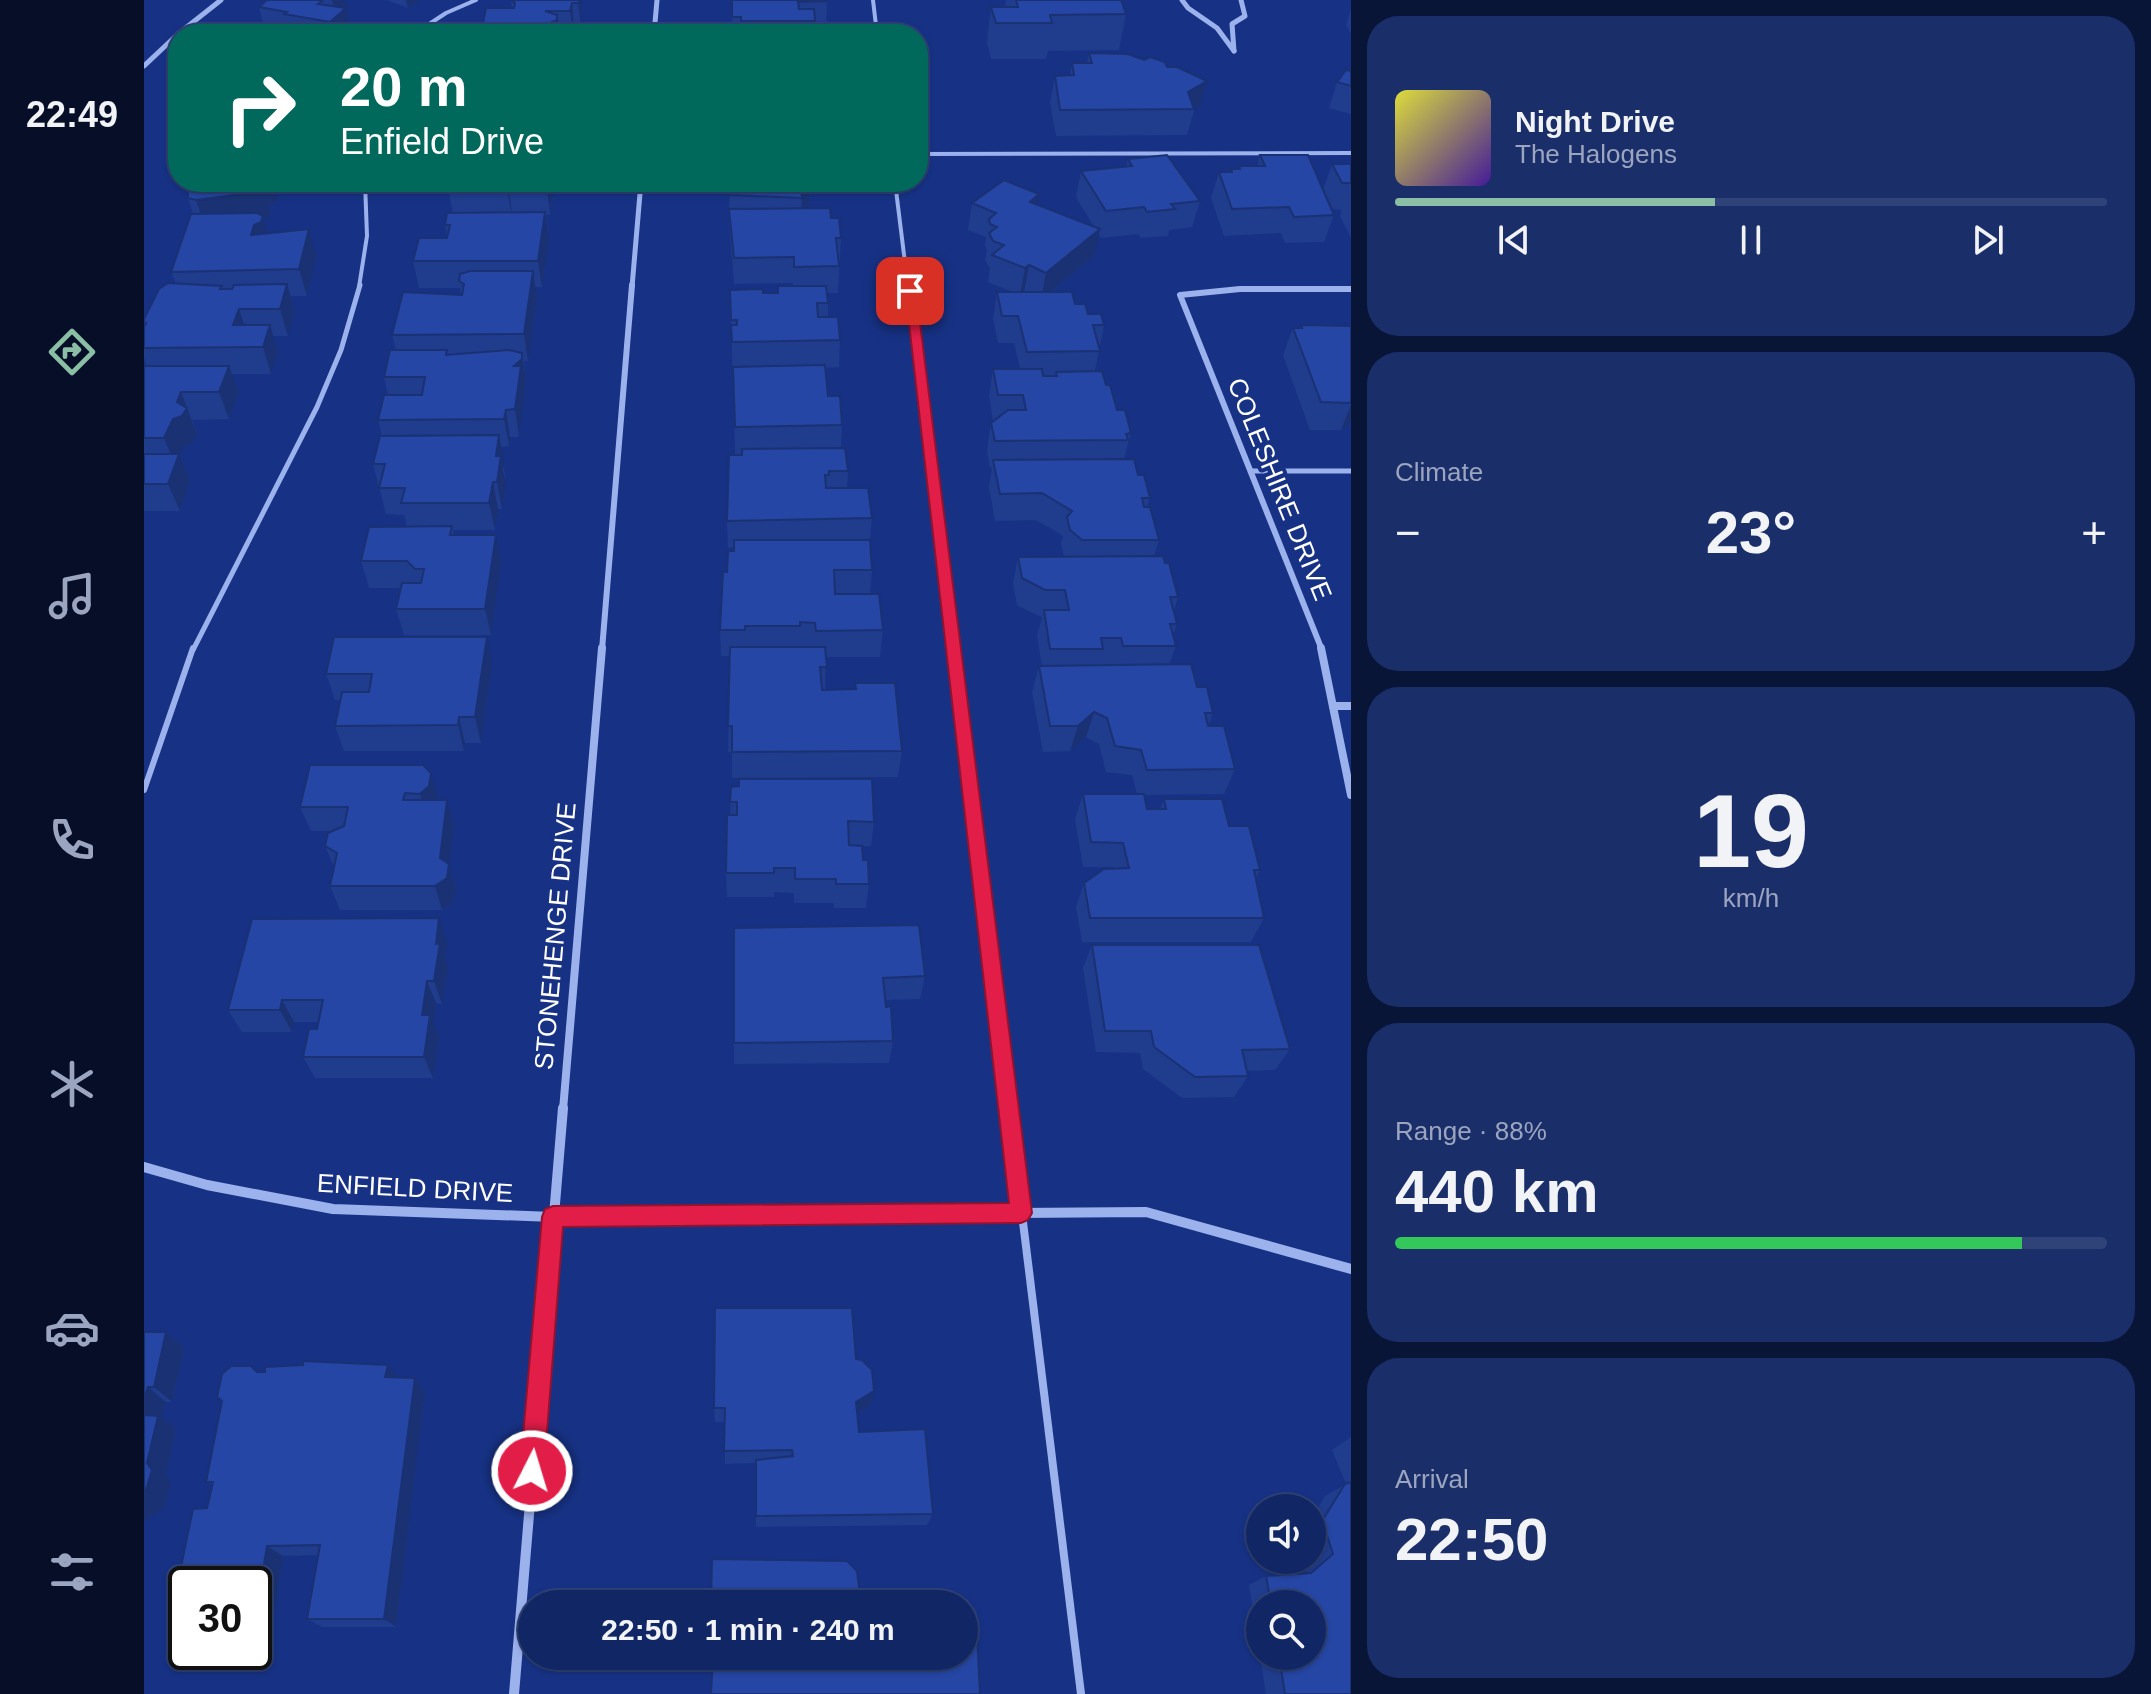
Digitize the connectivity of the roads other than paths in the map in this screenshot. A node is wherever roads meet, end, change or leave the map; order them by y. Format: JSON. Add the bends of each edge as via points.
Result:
{"nodes":[{"id":1,"x":221,"y":0,"type":"edge"},
{"id":2,"x":476,"y":0,"type":"edge"},
{"id":3,"x":657,"y":0,"type":"edge"},
{"id":4,"x":873,"y":0,"type":"edge"},
{"id":5,"x":1182,"y":0,"type":"edge"},
{"id":6,"x":1241,"y":0,"type":"edge"},
{"id":7,"x":191,"y":24,"type":"edge"},
{"id":8,"x":429,"y":24,"type":"edge"},
{"id":9,"x":655,"y":24,"type":"edge"},
{"id":10,"x":876,"y":24,"type":"edge"},
{"id":11,"x":168,"y":43,"type":"edge"},
{"id":12,"x":144,"y":66,"type":"edge"},
{"id":13,"x":1351,"y":153,"type":"edge"},
{"id":14,"x":928,"y":154,"type":"edge"},
{"id":15,"x":367,"y":192,"type":"edge"},
{"id":16,"x":640,"y":192,"type":"edge"},
{"id":17,"x":896,"y":192,"type":"edge"},
{"id":18,"x":1351,"y":289,"type":"edge"},
{"id":19,"x":1251,"y":471,"type":"junction"},
{"id":20,"x":1351,"y":471,"type":"edge"},
{"id":21,"x":1333,"y":706,"type":"junction"},
{"id":22,"x":1351,"y":706,"type":"edge"},
{"id":23,"x":144,"y":790,"type":"edge"},
{"id":24,"x":1351,"y":795,"type":"edge"},
{"id":25,"x":144,"y":1167,"type":"edge"},
{"id":26,"x":1021,"y":1213,"type":"junction"},
{"id":27,"x":553,"y":1217,"type":"junction"},
{"id":28,"x":1351,"y":1269,"type":"edge"},
{"id":29,"x":514,"y":1694,"type":"edge"},
{"id":30,"x":1081,"y":1694,"type":"edge"}],
"edges":[{"from":1,"to":7,"type":"street"},
{"from":2,"to":8,"type":"lane"},
{"from":3,"to":9,"type":"street"},
{"from":4,"to":10,"type":"lane"},
{"from":5,"to":6,"type":"street","via":[[1217,28],[1234,51],[1232,24],[1245,16]]},
{"from":11,"to":12,"type":"street"},
{"from":13,"to":14,"type":"lane"},
{"from":15,"to":23,"type":"lane","via":[[370,215],[357,305],[335,365],[205,622]]},
{"from":16,"to":27,"type":"street","name":"STONEHENGE DRIVE"},
{"from":17,"to":26,"type":"lane"},
{"from":18,"to":19,"type":"street","name":"COLESHIRE DRIVE","via":[[1180,295]]},
{"from":19,"to":20,"type":"lane"},
{"from":19,"to":21,"type":"street","name":"COLESHIRE DRIVE","via":[[1320,641]]},
{"from":21,"to":22,"type":"street"},
{"from":21,"to":24,"type":"street","name":"COLESHIRE DRIVE"},
{"from":25,"to":27,"type":"street","name":"ENFIELD DRIVE","via":[[333,1209]]},
{"from":26,"to":27,"type":"street","name":"ENFIELD DRIVE"},
{"from":26,"to":28,"type":"street","name":"ENFIELD DRIVE","via":[[1146,1212]]},
{"from":26,"to":30,"type":"lane"},
{"from":27,"to":29,"type":"street","name":"STONEHENGE DRIVE"}]}
